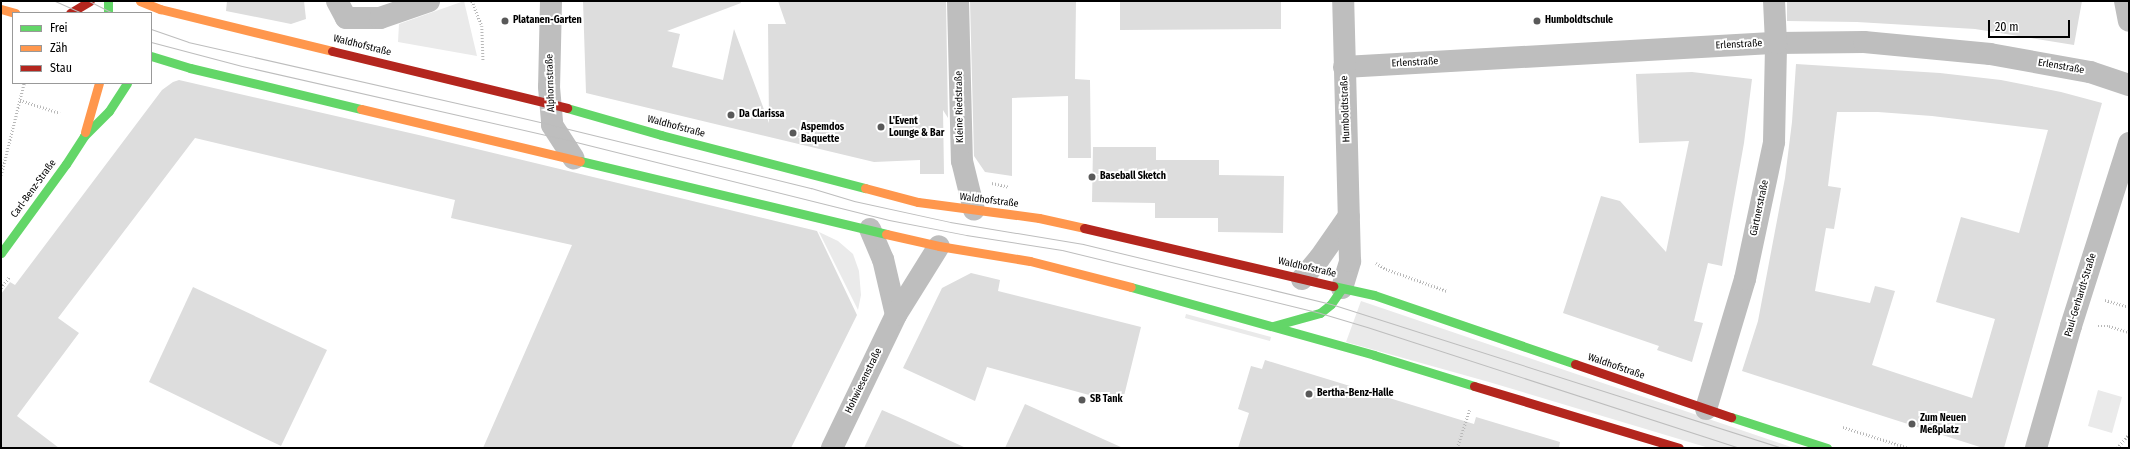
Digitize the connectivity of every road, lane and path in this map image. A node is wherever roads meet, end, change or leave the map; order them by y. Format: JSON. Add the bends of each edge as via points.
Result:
{"nodes":[{"id":1,"x":90,"y":1,"type":"edge"},
{"id":2,"x":108,"y":1,"type":"edge"},
{"id":3,"x":140,"y":1,"type":"edge"},
{"id":4,"x":337,"y":1,"type":"edge"},
{"id":5,"x":429,"y":1,"type":"edge"},
{"id":6,"x":551,"y":1,"type":"edge"},
{"id":7,"x":958,"y":1,"type":"edge"},
{"id":8,"x":1344,"y":1,"type":"edge"},
{"id":9,"x":1774,"y":1,"type":"edge"},
{"id":10,"x":2125,"y":1,"type":"edge"},
{"id":11,"x":1,"y":9,"type":"edge"},
{"id":12,"x":160,"y":9,"type":"junction"},
{"id":13,"x":12,"y":12,"type":"edge"},
{"id":14,"x":72,"y":12,"type":"edge"},
{"id":15,"x":108,"y":12,"type":"edge"},
{"id":16,"x":152,"y":14,"type":"edge"},
{"id":17,"x":2129,"y":21,"type":"edge"},
{"id":18,"x":1776,"y":43,"type":"junction"},
{"id":19,"x":152,"y":56,"type":"edge"},
{"id":20,"x":1344,"y":66,"type":"junction"},
{"id":21,"x":24,"y":84,"type":"edge"},
{"id":22,"x":99,"y":84,"type":"edge"},
{"id":23,"x":125,"y":84,"type":"edge"},
{"id":24,"x":2129,"y":85,"type":"edge"},
{"id":25,"x":20,"y":100,"type":"junction"},
{"id":26,"x":550,"y":103,"type":"junction"},
{"id":27,"x":60,"y":113,"type":"dead end"},
{"id":28,"x":84,"y":136,"type":"junction"},
{"id":29,"x":2129,"y":143,"type":"edge"},
{"id":30,"x":574,"y":159,"type":"junction"},
{"id":31,"x":1,"y":175,"type":"edge"},
{"id":32,"x":974,"y":210,"type":"junction"},
{"id":33,"x":1349,"y":216,"type":"junction"},
{"id":34,"x":870,"y":230,"type":"junction"},
{"id":35,"x":939,"y":246,"type":"junction"},
{"id":36,"x":1,"y":253,"type":"edge"},
{"id":37,"x":1302,"y":279,"type":"junction"},
{"id":38,"x":1342,"y":288,"type":"junction"},
{"id":39,"x":896,"y":315,"type":"junction"},
{"id":40,"x":1273,"y":326,"type":"junction"},
{"id":41,"x":2109,"y":326,"type":"dead end"},
{"id":42,"x":2129,"y":332,"type":"edge"},
{"id":43,"x":1470,"y":406,"type":"dead end"},
{"id":44,"x":1706,"y":409,"type":"junction"},
{"id":45,"x":2129,"y":434,"type":"edge"},
{"id":46,"x":832,"y":448,"type":"edge"},
{"id":47,"x":1457,"y":448,"type":"edge"},
{"id":48,"x":1679,"y":448,"type":"edge"},
{"id":49,"x":1827,"y":448,"type":"edge"},
{"id":50,"x":2036,"y":448,"type":"edge"},
{"id":51,"x":2117,"y":448,"type":"edge"}],
"edges":[{"from":1,"to":14,"type":"street"},
{"from":2,"to":15,"type":"street"},
{"from":3,"to":12,"type":"street","name":"Waldhofstraße"},
{"from":4,"to":5,"type":"street","via":[[346,18],[380,18]]},
{"from":6,"to":26,"type":"street","name":"Alphornstraße"},
{"from":7,"to":32,"type":"street","name":"Kleine Riedstraße","via":[[962,161]]},
{"from":8,"to":20,"type":"street","name":"Humboldtstraße"},
{"from":9,"to":18,"type":"street","name":"Gärtnerstraße"},
{"from":10,"to":17,"type":"street"},
{"from":11,"to":13,"type":"street"},
{"from":12,"to":16,"type":"street"},
{"from":12,"to":26,"type":"street","name":"Waldhofstraße"},
{"from":18,"to":20,"type":"street","name":"Erlenstraße"},
{"from":18,"to":24,"type":"street","name":"Erlenstraße","via":[[1864,42],[1990,54],[2090,72]]},
{"from":18,"to":44,"type":"street","name":"Gärtnerstraße","via":[[1774,142],[1745,279]]},
{"from":19,"to":30,"type":"street","via":[[190,68]]},
{"from":20,"to":33,"type":"street","name":"Humboldtstraße"},
{"from":21,"to":25,"type":"path"},
{"from":22,"to":28,"type":"street","name":"Carl-Benz-Straße"},
{"from":23,"to":28,"type":"street","name":"Carl-Benz-Straße","via":[[109,111]]},
{"from":25,"to":27,"type":"path"},
{"from":25,"to":31,"type":"path"},
{"from":26,"to":30,"type":"street","name":"Alphornstraße","via":[[552,125]]},
{"from":26,"to":32,"type":"street","name":"Waldhofstraße","via":[[661,135],[910,200]]},
{"from":28,"to":36,"type":"street","name":"Carl-Benz-Straße"},
{"from":29,"to":50,"type":"street","name":"Paul-Gerhardt-Straße","via":[[2073,319]]},
{"from":30,"to":34,"type":"street"},
{"from":32,"to":37,"type":"street","name":"Waldhofstraße","via":[[1039,218]]},
{"from":33,"to":37,"type":"street"},
{"from":33,"to":38,"type":"street","name":"Humboldtstraße","via":[[1350,261]]},
{"from":34,"to":35,"type":"street"},
{"from":34,"to":39,"type":"street","via":[[883,259]]},
{"from":35,"to":39,"type":"street","name":"Hohwiesenstraße"},
{"from":35,"to":40,"type":"street","via":[[1030,261]]},
{"from":37,"to":38,"type":"street","name":"Waldhofstraße"},
{"from":38,"to":40,"type":"street","via":[[1332,304],[1320,313]]},
{"from":38,"to":44,"type":"street","name":"Waldhofstraße","via":[[1374,295]]},
{"from":39,"to":46,"type":"street","name":"Hohwiesenstraße"},
{"from":40,"to":48,"type":"street"},
{"from":41,"to":42,"type":"path"},
{"from":43,"to":47,"type":"path"},
{"from":44,"to":49,"type":"street","name":"Waldhofstraße"},
{"from":45,"to":51,"type":"path"}]}
